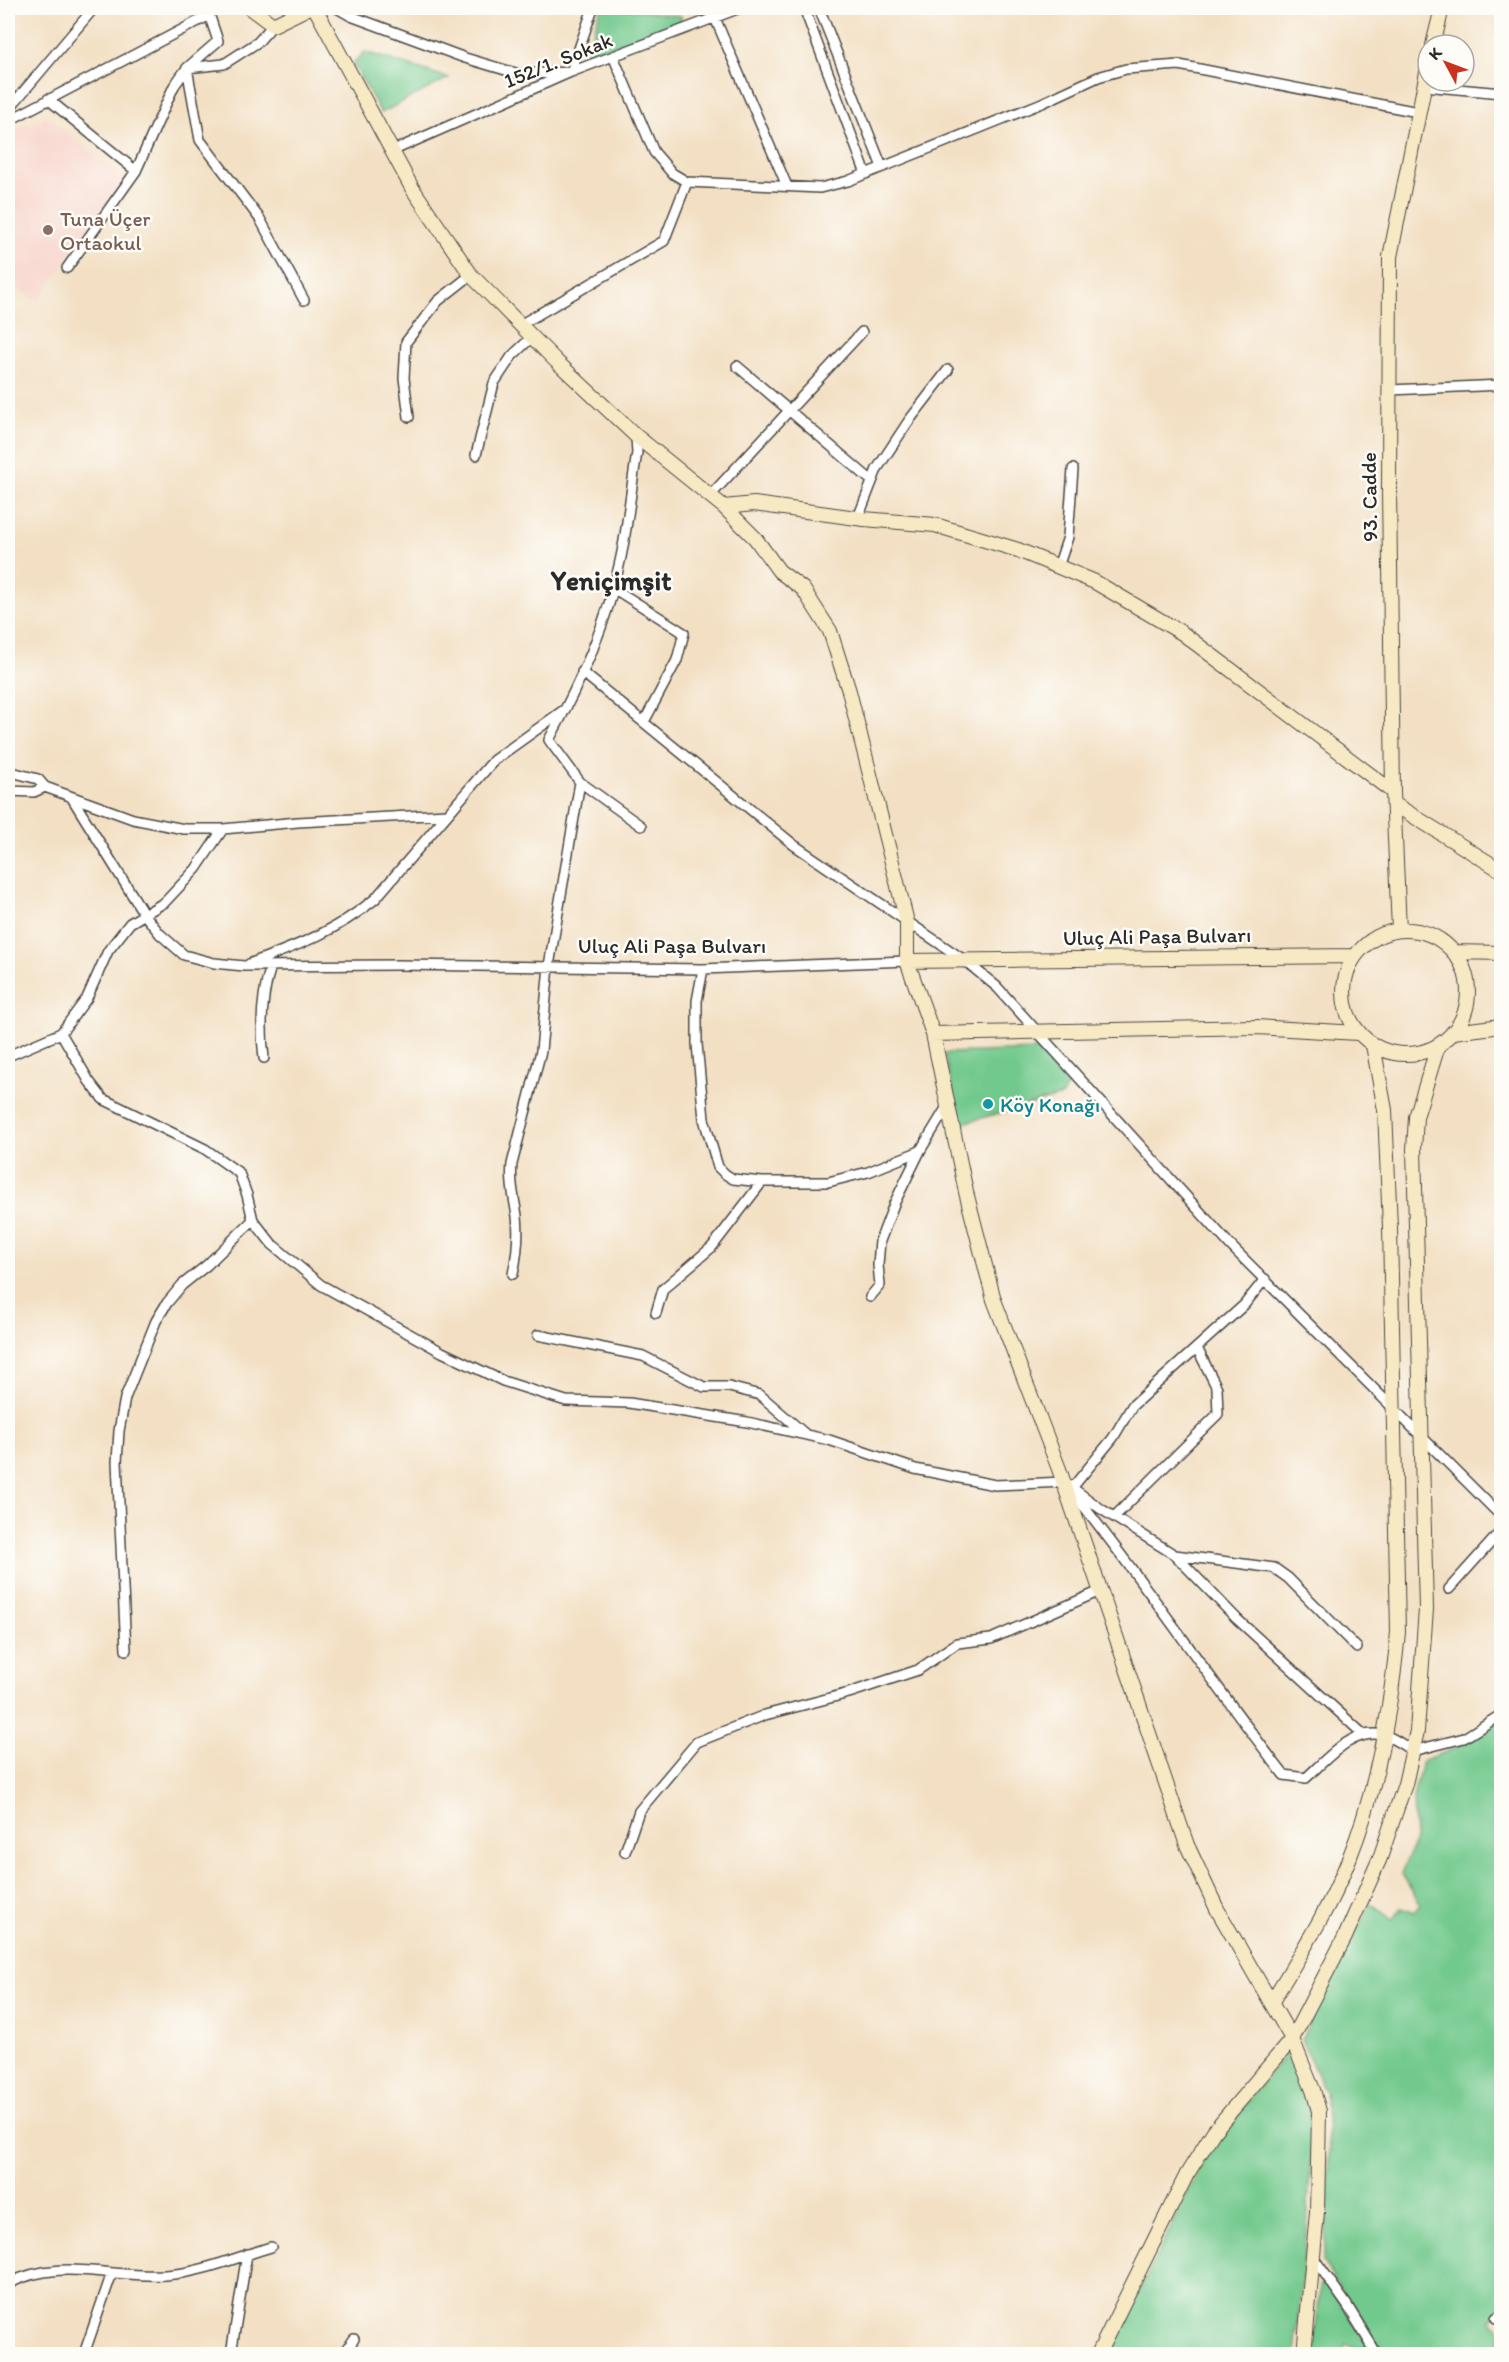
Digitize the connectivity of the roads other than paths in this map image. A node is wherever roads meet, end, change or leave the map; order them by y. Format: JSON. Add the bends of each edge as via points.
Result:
{"nodes":[{"id":1,"x":94,"y":8,"type":"edge"},
{"id":2,"x":250,"y":8,"type":"edge"},
{"id":3,"x":308,"y":8,"type":"edge"},
{"id":4,"x":315,"y":8,"type":"edge"},
{"id":5,"x":337,"y":8,"type":"edge"},
{"id":6,"x":593,"y":8,"type":"edge"},
{"id":7,"x":693,"y":8,"type":"edge"},
{"id":8,"x":740,"y":8,"type":"edge"},
{"id":9,"x":804,"y":8,"type":"edge"},
{"id":10,"x":819,"y":8,"type":"edge"},
{"id":11,"x":1442,"y":8,"type":"edge"},
{"id":12,"x":208,"y":11,"type":"edge"},
{"id":13,"x":727,"y":13,"type":"junction"},
{"id":14,"x":715,"y":18,"type":"junction"},
{"id":15,"x":273,"y":25,"type":"junction"},
{"id":16,"x":1436,"y":33,"type":"edge"},
{"id":17,"x":613,"y":56,"type":"junction"},
{"id":18,"x":187,"y":69,"type":"junction"},
{"id":19,"x":571,"y":72,"type":"junction"},
{"id":20,"x":1476,"y":91,"type":"edge"},
{"id":21,"x":1422,"y":93,"type":"edge"},
{"id":22,"x":1502,"y":93,"type":"edge"},
{"id":23,"x":48,"y":99,"type":"junction"},
{"id":24,"x":8,"y":110,"type":"edge"},
{"id":25,"x":1418,"y":112,"type":"junction"},
{"id":26,"x":8,"y":121,"type":"edge"},
{"id":27,"x":392,"y":151,"type":"junction"},
{"id":28,"x":882,"y":167,"type":"junction"},
{"id":29,"x":136,"y":171,"type":"junction"},
{"id":30,"x":866,"y":174,"type":"junction"},
{"id":31,"x":687,"y":182,"type":"junction"},
{"id":32,"x":787,"y":186,"type":"junction"},
{"id":33,"x":67,"y":268,"type":"dead end"},
{"id":34,"x":471,"y":275,"type":"junction"},
{"id":35,"x":304,"y":300,"type":"dead end"},
{"id":36,"x":520,"y":325,"type":"junction"},
{"id":37,"x":861,"y":332,"type":"dead end"},
{"id":38,"x":532,"y":337,"type":"junction"},
{"id":39,"x":737,"y":366,"type":"dead end"},
{"id":40,"x":948,"y":370,"type":"dead end"},
{"id":41,"x":1502,"y":385,"type":"edge"},
{"id":42,"x":1390,"y":390,"type":"junction"},
{"id":43,"x":789,"y":411,"type":"junction"},
{"id":44,"x":409,"y":417,"type":"dead end"},
{"id":45,"x":636,"y":436,"type":"junction"},
{"id":46,"x":476,"y":455,"type":"dead end"},
{"id":47,"x":1073,"y":469,"type":"dead end"},
{"id":48,"x":872,"y":481,"type":"junction"},
{"id":49,"x":710,"y":496,"type":"junction"},
{"id":50,"x":724,"y":507,"type":"junction"},
{"id":51,"x":858,"y":518,"type":"junction"},
{"id":52,"x":1058,"y":567,"type":"junction"},
{"id":53,"x":613,"y":588,"type":"junction"},
{"id":54,"x":582,"y":672,"type":"junction"},
{"id":55,"x":566,"y":709,"type":"junction"},
{"id":56,"x":644,"y":722,"type":"junction"},
{"id":57,"x":8,"y":771,"type":"edge"},
{"id":58,"x":580,"y":782,"type":"junction"},
{"id":59,"x":45,"y":787,"type":"junction"},
{"id":60,"x":8,"y":791,"type":"edge"},
{"id":61,"x":72,"y":798,"type":"junction"},
{"id":62,"x":1394,"y":798,"type":"junction"},
{"id":63,"x":447,"y":814,"type":"junction"},
{"id":64,"x":641,"y":826,"type":"dead end"},
{"id":65,"x":223,"y":829,"type":"junction"},
{"id":66,"x":1502,"y":871,"type":"edge"},
{"id":67,"x":144,"y":914,"type":"junction"},
{"id":68,"x":907,"y":922,"type":"junction"},
{"id":69,"x":1399,"y":930,"type":"junction"},
{"id":70,"x":1454,"y":952,"type":"junction"},
{"id":71,"x":1502,"y":953,"type":"edge"},
{"id":72,"x":1355,"y":956,"type":"junction"},
{"id":73,"x":964,"y":960,"type":"junction"},
{"id":74,"x":908,"y":961,"type":"junction"},
{"id":75,"x":244,"y":966,"type":"junction"},
{"id":76,"x":271,"y":966,"type":"junction"},
{"id":77,"x":549,"y":966,"type":"junction"},
{"id":78,"x":703,"y":969,"type":"junction"},
{"id":79,"x":1502,"y":1026,"type":"edge"},
{"id":80,"x":1038,"y":1032,"type":"junction"},
{"id":81,"x":1453,"y":1032,"type":"junction"},
{"id":82,"x":61,"y":1033,"type":"junction"},
{"id":83,"x":1358,"y":1033,"type":"junction"},
{"id":84,"x":933,"y":1034,"type":"junction"},
{"id":85,"x":1373,"y":1045,"type":"junction"},
{"id":86,"x":1437,"y":1046,"type":"junction"},
{"id":87,"x":8,"y":1056,"type":"edge"},
{"id":88,"x":264,"y":1059,"type":"dead end"},
{"id":89,"x":948,"y":1105,"type":"junction"},
{"id":90,"x":920,"y":1151,"type":"junction"},
{"id":91,"x":762,"y":1182,"type":"junction"},
{"id":92,"x":253,"y":1220,"type":"junction"},
{"id":93,"x":513,"y":1274,"type":"dead end"},
{"id":94,"x":1265,"y":1279,"type":"junction"},
{"id":95,"x":870,"y":1297,"type":"dead end"},
{"id":96,"x":656,"y":1312,"type":"dead end"},
{"id":97,"x":538,"y":1335,"type":"dead end"},
{"id":98,"x":1197,"y":1348,"type":"junction"},
{"id":99,"x":1394,"y":1408,"type":"junction"},
{"id":100,"x":807,"y":1435,"type":"junction"},
{"id":101,"x":1423,"y":1438,"type":"junction"},
{"id":102,"x":1068,"y":1485,"type":"junction"},
{"id":103,"x":1114,"y":1517,"type":"junction"},
{"id":104,"x":1502,"y":1517,"type":"edge"},
{"id":105,"x":1502,"y":1530,"type":"edge"},
{"id":106,"x":1175,"y":1555,"type":"junction"},
{"id":107,"x":1449,"y":1589,"type":"dead end"},
{"id":108,"x":1100,"y":1591,"type":"junction"},
{"id":109,"x":1357,"y":1648,"type":"dead end"},
{"id":110,"x":126,"y":1650,"type":"dead end"},
{"id":111,"x":1502,"y":1714,"type":"edge"},
{"id":112,"x":1364,"y":1735,"type":"junction"},
{"id":113,"x":1384,"y":1735,"type":"junction"},
{"id":114,"x":1413,"y":1751,"type":"junction"},
{"id":115,"x":626,"y":1852,"type":"dead end"},
{"id":116,"x":1271,"y":2003,"type":"junction"},
{"id":117,"x":1292,"y":2039,"type":"junction"},
{"id":118,"x":271,"y":2247,"type":"dead end"},
{"id":119,"x":247,"y":2254,"type":"junction"},
{"id":120,"x":1313,"y":2257,"type":"junction"},
{"id":121,"x":112,"y":2272,"type":"junction"},
{"id":122,"x":8,"y":2284,"type":"edge"},
{"id":123,"x":354,"y":2339,"type":"dead end"},
{"id":124,"x":84,"y":2355,"type":"edge"},
{"id":125,"x":231,"y":2355,"type":"edge"},
{"id":126,"x":344,"y":2355,"type":"edge"},
{"id":127,"x":1098,"y":2355,"type":"edge"},
{"id":128,"x":1304,"y":2355,"type":"edge"},
{"id":129,"x":1377,"y":2355,"type":"edge"}],
"edges":[{"from":1,"to":24,"type":"street"},
{"from":2,"to":15,"type":"street"},
{"from":3,"to":15,"type":"street"},
{"from":4,"to":27,"type":"street"},
{"from":5,"to":19,"type":"street","via":[[465,58],[519,74]]},
{"from":6,"to":19,"type":"street"},
{"from":7,"to":13,"type":"street"},
{"from":8,"to":13,"type":"street","name":"152/1. Sokak"},
{"from":9,"to":30,"type":"street"},
{"from":10,"to":28,"type":"street"},
{"from":11,"to":16,"type":"street"},
{"from":12,"to":18,"type":"street","via":[[218,41]]},
{"from":12,"to":23,"type":"street"},
{"from":13,"to":14,"type":"street","name":"152/1. Sokak"},
{"from":14,"to":17,"type":"street","name":"152/1. Sokak"},
{"from":14,"to":32,"type":"street"},
{"from":15,"to":18,"type":"street","via":[[258,42],[224,64]]},
{"from":17,"to":19,"type":"street","name":"152/1. Sokak"},
{"from":17,"to":31,"type":"street","via":[[654,152],[672,173]]},
{"from":18,"to":29,"type":"street","via":[[174,86]]},
{"from":18,"to":35,"type":"street","via":[[201,140],[260,219]]},
{"from":19,"to":27,"type":"street","name":"152/1. Sokak"},
{"from":20,"to":22,"type":"street"},
{"from":21,"to":25,"type":"street","name":"93. Cadde"},
{"from":23,"to":26,"type":"street"},
{"from":23,"to":29,"type":"street"},
{"from":25,"to":28,"type":"street","via":[[1179,64],[1160,65],[1098,77]]},
{"from":25,"to":42,"type":"street","name":"93. Cadde","via":[[1390,257]]},
{"from":27,"to":34,"type":"street","via":[[412,188]]},
{"from":28,"to":30,"type":"street"},
{"from":29,"to":33,"type":"street"},
{"from":30,"to":32,"type":"street","via":[[820,188]]},
{"from":31,"to":32,"type":"street"},
{"from":31,"to":36,"type":"street","via":[[664,241]]},
{"from":34,"to":36,"type":"street"},
{"from":34,"to":44,"type":"street","via":[[438,300],[406,342],[404,378]]},
{"from":36,"to":38,"type":"street"},
{"from":37,"to":43,"type":"street"},
{"from":38,"to":45,"type":"street"},
{"from":38,"to":46,"type":"street","via":[[512,356],[494,383]]},
{"from":39,"to":43,"type":"street"},
{"from":40,"to":48,"type":"street"},
{"from":41,"to":42,"type":"street"},
{"from":42,"to":62,"type":"street","name":"93. Cadde"},
{"from":43,"to":48,"type":"street"},
{"from":43,"to":49,"type":"street"},
{"from":45,"to":49,"type":"street"},
{"from":45,"to":53,"type":"street","via":[[637,453]]},
{"from":47,"to":52,"type":"street","via":[[1068,537]]},
{"from":48,"to":51,"type":"street"},
{"from":49,"to":50,"type":"street"},
{"from":50,"to":51,"type":"street","via":[[754,504]]},
{"from":50,"to":68,"type":"street","via":[[755,538],[779,572],[803,589],[830,631],[849,691]]},
{"from":51,"to":52,"type":"street","via":[[934,525],[1018,550]]},
{"from":52,"to":62,"type":"street","via":[[1095,582],[1182,633]]},
{"from":53,"to":54,"type":"street"},
{"from":53,"to":56,"type":"street","via":[[684,633],[677,660]]},
{"from":54,"to":55,"type":"street"},
{"from":54,"to":56,"type":"street"},
{"from":55,"to":58,"type":"street","via":[[549,740]]},
{"from":55,"to":63,"type":"street","via":[[494,760]]},
{"from":56,"to":68,"type":"street","via":[[794,845]]},
{"from":57,"to":59,"type":"street","via":[[38,779]]},
{"from":58,"to":64,"type":"street"},
{"from":58,"to":77,"type":"street"},
{"from":59,"to":60,"type":"street","via":[[34,792]]},
{"from":59,"to":61,"type":"street"},
{"from":61,"to":65,"type":"street","via":[[133,819],[184,829]]},
{"from":61,"to":67,"type":"street","name":"Uluç Ali Paşa Bulvarı"},
{"from":62,"to":66,"type":"street"},
{"from":62,"to":69,"type":"street","name":"93. Cadde"},
{"from":63,"to":65,"type":"street"},
{"from":63,"to":75,"type":"street","via":[[375,899],[352,918],[314,939]]},
{"from":65,"to":67,"type":"street","via":[[196,869],[165,902]]},
{"from":67,"to":75,"type":"street","name":"Uluç Ali Paşa Bulvarı","via":[[184,955]]},
{"from":67,"to":82,"type":"street","via":[[130,923],[108,951],[87,998]]},
{"from":68,"to":73,"type":"street"},
{"from":68,"to":74,"type":"street"},
{"from":69,"to":70,"type":"street","via":[[1429,934]]},
{"from":69,"to":72,"type":"street","via":[[1370,941]]},
{"from":70,"to":71,"type":"street"},
{"from":70,"to":81,"type":"street","via":[[1464,969],[1468,998],[1463,1017]]},
{"from":72,"to":73,"type":"street","name":"Uluç Ali Paşa Bulvarı"},
{"from":72,"to":83,"type":"street","via":[[1346,974],[1343,995],[1348,1016]]},
{"from":73,"to":74,"type":"street","name":"Uluç Ali Paşa Bulvarı"},
{"from":73,"to":80,"type":"street","via":[[997,987]]},
{"from":74,"to":78,"type":"street","name":"Uluç Ali Paşa Bulvarı"},
{"from":74,"to":84,"type":"street"},
{"from":75,"to":76,"type":"street","name":"Uluç Ali Paşa Bulvarı"},
{"from":76,"to":77,"type":"street","name":"Uluç Ali Paşa Bulvarı"},
{"from":76,"to":88,"type":"street","via":[[262,1007]]},
{"from":77,"to":78,"type":"street","name":"Uluç Ali Paşa Bulvarı"},
{"from":77,"to":93,"type":"street","via":[[541,1052],[510,1181],[517,1217]]},
{"from":78,"to":91,"type":"street","via":[[697,1001],[697,1044],[704,1119],[718,1167],[733,1179]]},
{"from":79,"to":81,"type":"street"},
{"from":80,"to":83,"type":"street","via":[[1256,1027]]},
{"from":80,"to":84,"type":"street"},
{"from":80,"to":94,"type":"street","via":[[1179,1191]]},
{"from":81,"to":86,"type":"street"},
{"from":82,"to":87,"type":"street"},
{"from":82,"to":92,"type":"street","via":[[103,1099],[205,1149],[239,1173]]},
{"from":83,"to":85,"type":"street"},
{"from":84,"to":89,"type":"street"},
{"from":85,"to":86,"type":"street","via":[[1391,1053],[1410,1054]]},
{"from":85,"to":99,"type":"street","via":[[1384,1110]]},
{"from":86,"to":101,"type":"street","via":[[1416,1117],[1414,1149]]},
{"from":89,"to":90,"type":"street"},
{"from":89,"to":102,"type":"street","via":[[994,1300]]},
{"from":90,"to":91,"type":"street","via":[[868,1172],[828,1182]]},
{"from":90,"to":95,"type":"street","via":[[880,1241],[880,1284]]},
{"from":91,"to":96,"type":"street","via":[[712,1247],[663,1289]]},
{"from":92,"to":100,"type":"street","via":[[272,1244],[321,1285],[503,1381],[566,1401],[629,1403]]},
{"from":92,"to":110,"type":"street","via":[[167,1303],[125,1398],[117,1462]]},
{"from":94,"to":98,"type":"street","via":[[1245,1305]]},
{"from":94,"to":99,"type":"street"},
{"from":97,"to":100,"type":"street","via":[[643,1356],[704,1387],[729,1387],[760,1395]]},
{"from":98,"to":102,"type":"street","via":[[1132,1406],[1113,1438]]},
{"from":98,"to":103,"type":"street","via":[[1217,1388],[1218,1414]]},
{"from":99,"to":101,"type":"street"},
{"from":99,"to":113,"type":"street","via":[[1398,1632]]},
{"from":100,"to":102,"type":"street","via":[[915,1469],[995,1485]]},
{"from":101,"to":104,"type":"street"},
{"from":101,"to":114,"type":"street","via":[[1426,1609],[1423,1679]]},
{"from":102,"to":103,"type":"street"},
{"from":102,"to":108,"type":"street"},
{"from":102,"to":112,"type":"street","via":[[1284,1775],[1306,1778],[1357,1736]]},
{"from":103,"to":106,"type":"street"},
{"from":105,"to":107,"type":"street"},
{"from":106,"to":109,"type":"street","via":[[1274,1568]]},
{"from":106,"to":112,"type":"street","via":[[1237,1619]]},
{"from":108,"to":115,"type":"street","via":[[991,1639],[957,1643],[918,1670],[765,1715],[697,1742],[639,1811]]},
{"from":108,"to":116,"type":"street","via":[[1187,1845],[1217,1909]]},
{"from":111,"to":114,"type":"street","via":[[1464,1738]]},
{"from":112,"to":113,"type":"street"},
{"from":113,"to":114,"type":"street"},
{"from":113,"to":116,"type":"street","via":[[1377,1771],[1349,1859],[1319,1923]]},
{"from":114,"to":117,"type":"street","via":[[1380,1857],[1345,1937]]},
{"from":116,"to":117,"type":"street"},
{"from":117,"to":120,"type":"street","via":[[1319,2111]]},
{"from":117,"to":127,"type":"street","via":[[1200,2151]]},
{"from":118,"to":119,"type":"street"},
{"from":119,"to":121,"type":"street","via":[[178,2274]]},
{"from":119,"to":125,"type":"street"},
{"from":120,"to":128,"type":"street"},
{"from":120,"to":129,"type":"street"},
{"from":121,"to":122,"type":"street","via":[[49,2270],[24,2275]]},
{"from":121,"to":124,"type":"street"},
{"from":123,"to":126,"type":"street"}]}
